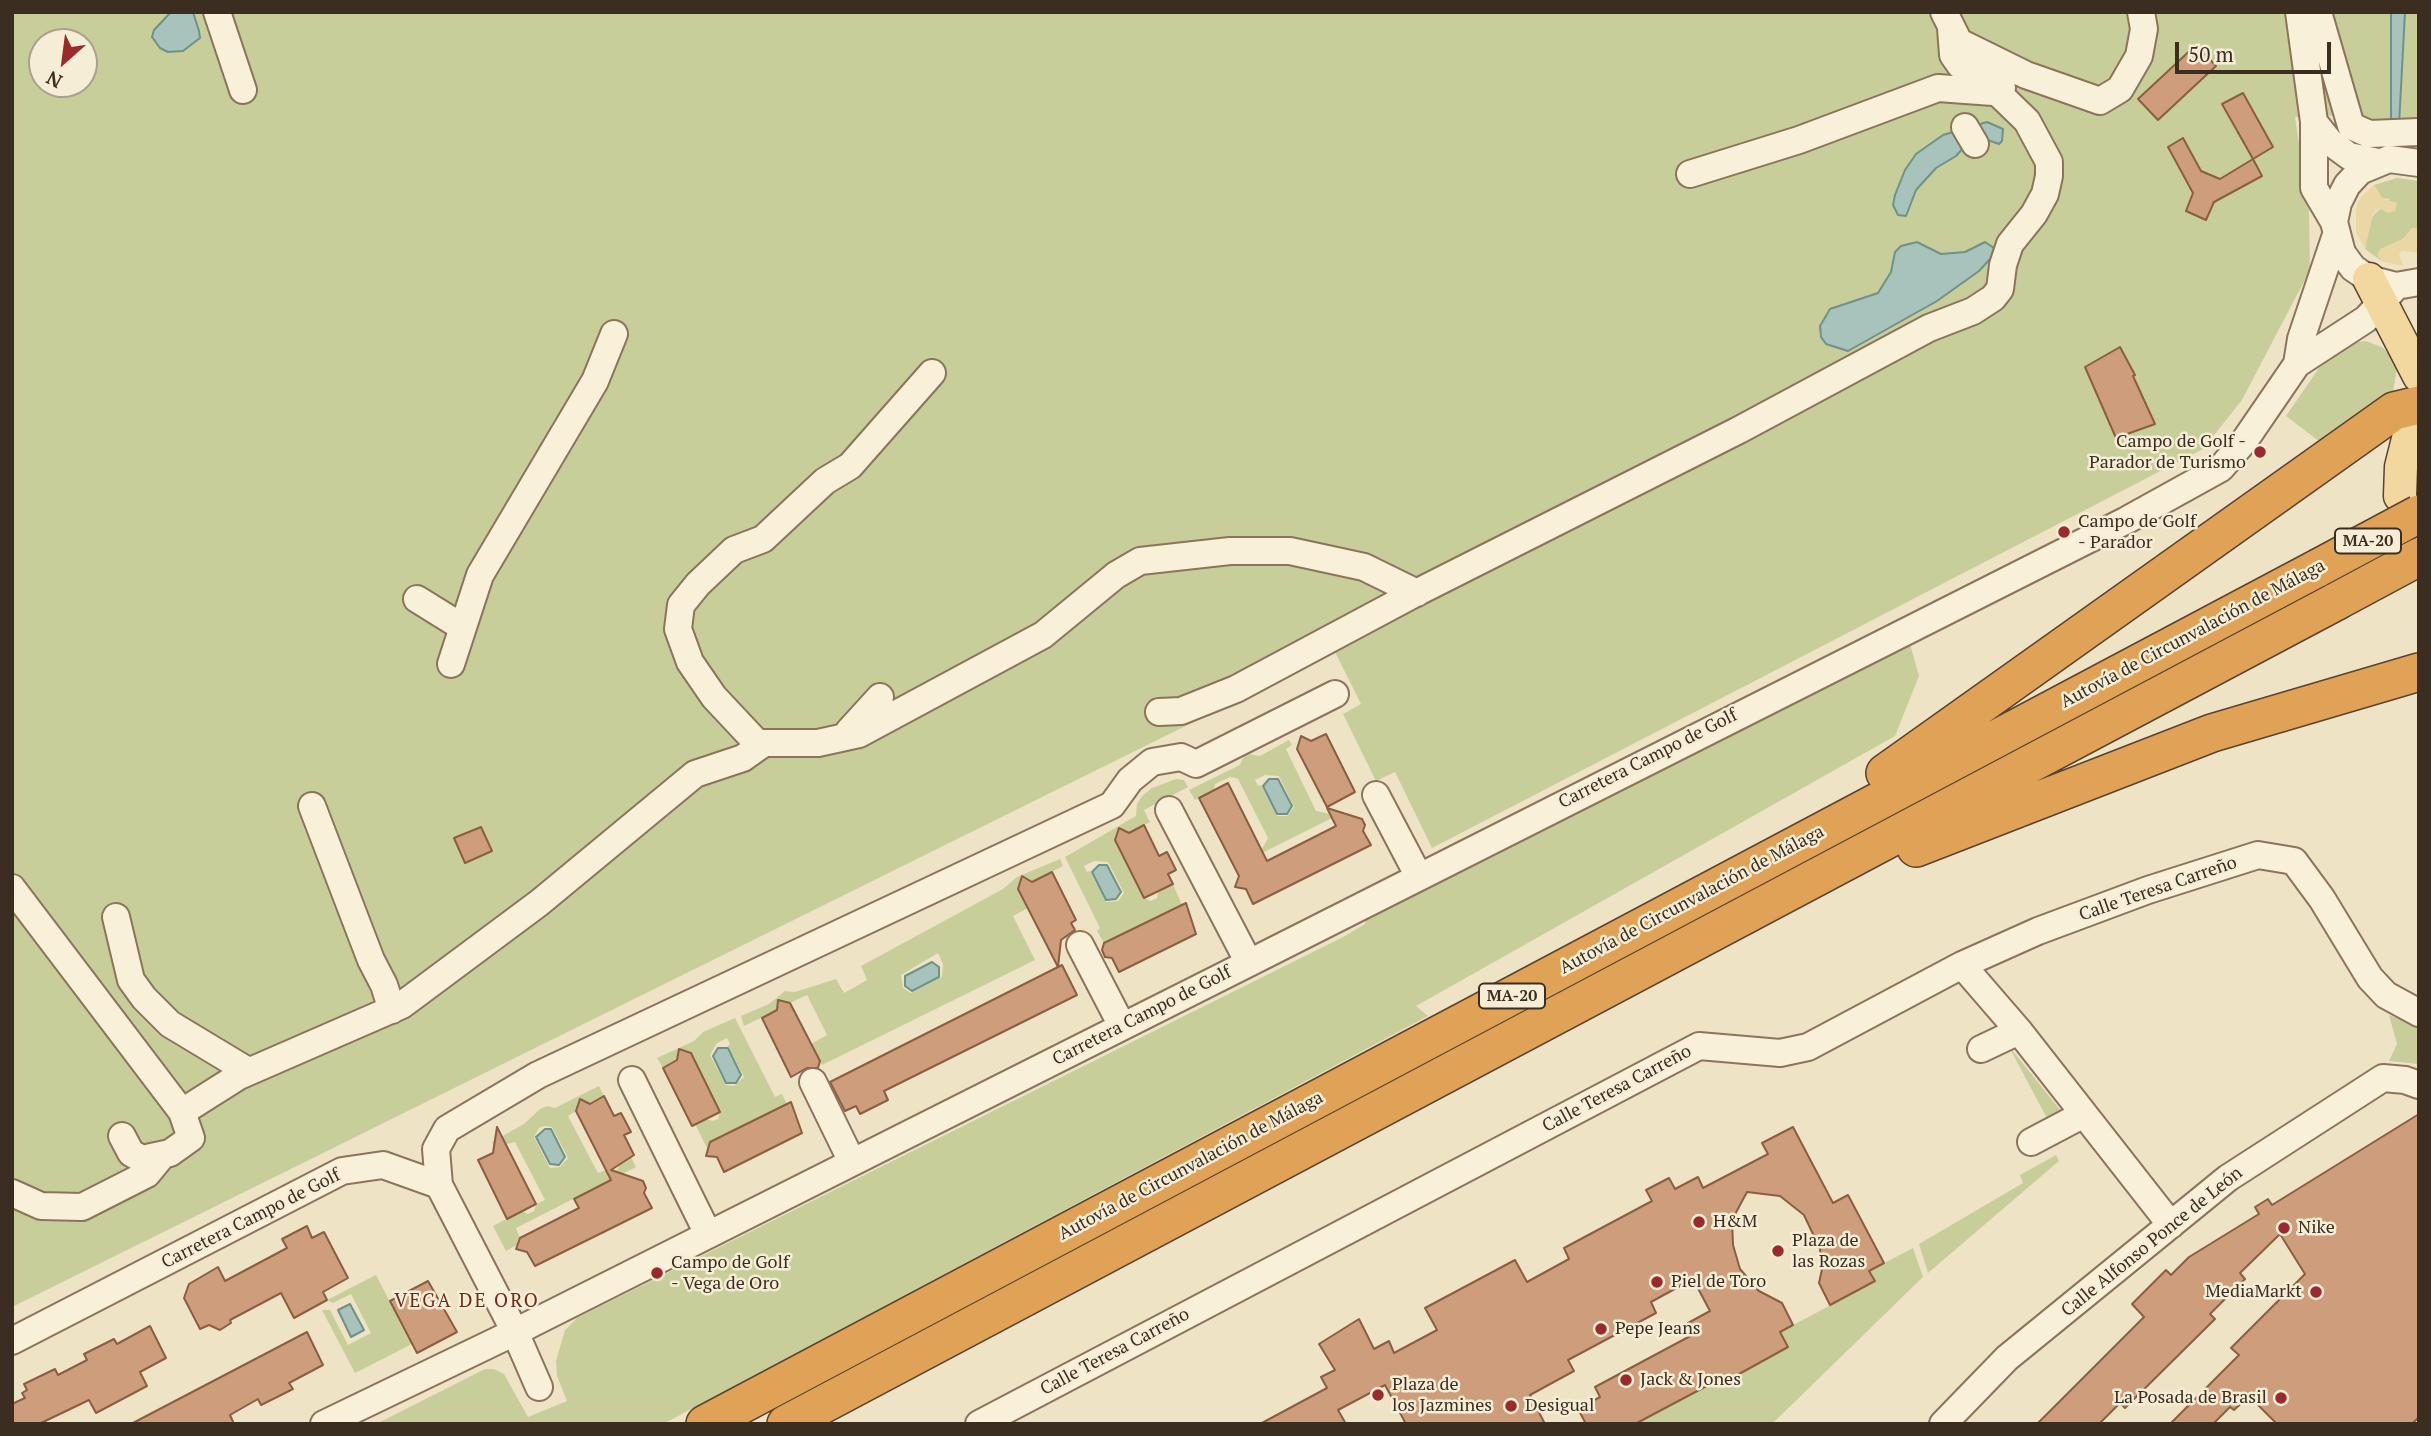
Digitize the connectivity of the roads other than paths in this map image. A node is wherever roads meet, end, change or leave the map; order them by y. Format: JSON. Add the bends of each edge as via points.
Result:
{"nodes":[{"id":1,"x":217,"y":12,"type":"edge"},
{"id":2,"x":2141,"y":12,"type":"edge"},
{"id":3,"x":2299,"y":12,"type":"edge"},
{"id":4,"x":2318,"y":12,"type":"edge"},
{"id":5,"x":1947,"y":19,"type":"edge"},
{"id":6,"x":2039,"y":79,"type":"junction"},
{"id":7,"x":243,"y":90,"type":"dead end"},
{"id":8,"x":1998,"y":90,"type":"junction"},
{"id":9,"x":2314,"y":122,"type":"junction"},
{"id":10,"x":2419,"y":132,"type":"edge"},
{"id":11,"x":2404,"y":159,"type":"edge"},
{"id":12,"x":1690,"y":174,"type":"dead end"},
{"id":13,"x":2335,"y":229,"type":"junction"},
{"id":14,"x":2391,"y":288,"type":"edge"},
{"id":15,"x":614,"y":334,"type":"dead end"},
{"id":16,"x":2297,"y":364,"type":"junction"},
{"id":17,"x":932,"y":373,"type":"dead end"},
{"id":18,"x":2419,"y":376,"type":"edge"},
{"id":19,"x":2419,"y":405,"type":"edge"},
{"id":20,"x":2419,"y":413,"type":"edge"},
{"id":21,"x":2409,"y":505,"type":"edge"},
{"id":22,"x":2419,"y":557,"type":"edge"},
{"id":23,"x":1417,"y":593,"type":"junction"},
{"id":24,"x":417,"y":599,"type":"dead end"},
{"id":25,"x":460,"y":623,"type":"junction"},
{"id":26,"x":452,"y":664,"type":"dead end"},
{"id":27,"x":2419,"y":673,"type":"edge"},
{"id":28,"x":2419,"y":690,"type":"edge"},
{"id":29,"x":1335,"y":694,"type":"dead end"},
{"id":30,"x":880,"y":697,"type":"dead end"},
{"id":31,"x":1159,"y":712,"type":"dead end"},
{"id":32,"x":2276,"y":713,"type":"junction"},
{"id":33,"x":843,"y":737,"type":"junction"},
{"id":34,"x":760,"y":746,"type":"junction"},
{"id":35,"x":1376,"y":795,"type":"dead end"},
{"id":36,"x":312,"y":806,"type":"dead end"},
{"id":37,"x":1169,"y":810,"type":"dead end"},
{"id":38,"x":1794,"y":845,"type":"junction"},
{"id":39,"x":1418,"y":875,"type":"junction"},
{"id":40,"x":12,"y":888,"type":"edge"},
{"id":41,"x":1790,"y":890,"type":"junction"},
{"id":42,"x":116,"y":917,"type":"dead end"},
{"id":43,"x":1080,"y":944,"type":"dead end"},
{"id":44,"x":1249,"y":963,"type":"junction"},
{"id":45,"x":1962,"y":965,"type":"junction"},
{"id":46,"x":393,"y":1002,"type":"junction"},
{"id":47,"x":2414,"y":1009,"type":"edge"},
{"id":48,"x":1122,"y":1026,"type":"junction"},
{"id":49,"x":2018,"y":1031,"type":"junction"},
{"id":50,"x":1981,"y":1049,"type":"dead end"},
{"id":51,"x":248,"y":1072,"type":"junction"},
{"id":52,"x":632,"y":1080,"type":"dead end"},
{"id":53,"x":813,"y":1082,"type":"dead end"},
{"id":54,"x":2419,"y":1085,"type":"edge"},
{"id":55,"x":182,"y":1112,"type":"junction"},
{"id":56,"x":2084,"y":1114,"type":"junction"},
{"id":57,"x":122,"y":1136,"type":"dead end"},
{"id":58,"x":2031,"y":1142,"type":"dead end"},
{"id":59,"x":161,"y":1157,"type":"junction"},
{"id":60,"x":852,"y":1162,"type":"junction"},
{"id":61,"x":439,"y":1185,"type":"junction"},
{"id":62,"x":12,"y":1194,"type":"edge"},
{"id":63,"x":2171,"y":1225,"type":"junction"},
{"id":64,"x":708,"y":1234,"type":"junction"},
{"id":65,"x":515,"y":1332,"type":"junction"},
{"id":66,"x":12,"y":1342,"type":"edge"},
{"id":67,"x":539,"y":1387,"type":"dead end"},
{"id":68,"x":324,"y":1424,"type":"edge"},
{"id":69,"x":705,"y":1424,"type":"edge"},
{"id":70,"x":786,"y":1424,"type":"edge"},
{"id":71,"x":979,"y":1424,"type":"edge"},
{"id":72,"x":1943,"y":1424,"type":"edge"}],
"edges":[{"from":1,"to":7,"type":"street"},
{"from":2,"to":6,"type":"street","via":[[2144,29],[2139,57],[2120,89],[2108,98],[2100,101]]},
{"from":3,"to":9,"type":"street"},
{"from":4,"to":10,"type":"street","via":[[2351,126],[2369,134]]},
{"from":5,"to":6,"type":"street","via":[[1959,42]]},
{"from":5,"to":8,"type":"street","via":[[1952,55]]},
{"from":6,"to":8,"type":"street"},
{"from":8,"to":12,"type":"street","via":[[1938,88],[1799,140]]},
{"from":8,"to":23,"type":"street","via":[[2027,121],[2049,162],[2049,176],[2034,214],[2010,244],[2000,289],[1993,298]]},
{"from":9,"to":11,"type":"street","via":[[2349,156]]},
{"from":9,"to":13,"type":"street","via":[[2314,188]]},
{"from":11,"to":13,"type":"street","name":"Carretera Campo de Golf","via":[[2360,171],[2337,203]]},
{"from":13,"to":14,"type":"street","via":[[2348,260]]},
{"from":13,"to":16,"type":"street","name":"Carretera Campo de Golf"},
{"from":14,"to":16,"type":"street","name":"Carretera Campo de Golf","via":[[2366,319]]},
{"from":14,"to":18,"type":"main road"},
{"from":15,"to":25,"type":"street","via":[[595,381],[480,575]]},
{"from":16,"to":39,"type":"street","name":"Carretera Campo de Golf","via":[[2221,468],[2127,520]]},
{"from":17,"to":34,"type":"street","via":[[850,466],[825,481],[763,539],[734,550],[681,605],[678,629],[690,662],[714,697]]},
{"from":19,"to":38,"type":"highway","via":[[2394,411],[2361,434],[1916,753],[1835,805]]},
{"from":20,"to":21,"type":"main road","via":[[2401,467]]},
{"from":21,"to":38,"type":"highway","name":"Autovía de Circunvalación de Málaga","number":"MA-20","bridge":true,"via":[[2318,568]]},
{"from":22,"to":41,"type":"highway","name":"Autovía de Circunvalación de Málaga","number":"MA-20","bridge":true},
{"from":23,"to":31,"type":"street","via":[[1236,689],[1181,711]]},
{"from":23,"to":33,"type":"street","via":[[1364,567],[1290,551],[1230,551],[1140,561],[1043,635],[859,734]]},
{"from":24,"to":25,"type":"street"},
{"from":25,"to":26,"type":"street"},
{"from":27,"to":32,"type":"highway"},
{"from":28,"to":32,"type":"street","via":[[2332,714]]},
{"from":29,"to":61,"type":"street","via":[[1196,764],[1181,757],[1152,762],[1130,780],[1112,805],[538,1075],[447,1129],[436,1149]]},
{"from":30,"to":33,"type":"street"},
{"from":32,"to":41,"type":"highway","via":[[1942,836],[1842,883]]},
{"from":33,"to":34,"type":"street"},
{"from":34,"to":46,"type":"street","via":[[743,758],[695,774],[539,903]]},
{"from":35,"to":39,"type":"street"},
{"from":36,"to":46,"type":"street"},
{"from":37,"to":44,"type":"street"},
{"from":38,"to":69,"type":"highway","name":"Autovía de Circunvalación de Málaga","number":"MA-20"},
{"from":39,"to":44,"type":"street","name":"Carretera Campo de Golf"},
{"from":40,"to":55,"type":"street"},
{"from":41,"to":70,"type":"highway","name":"Autovía de Circunvalación de Málaga","number":"MA-20"},
{"from":42,"to":51,"type":"street","via":[[131,980],[144,998],[170,1024]]},
{"from":43,"to":48,"type":"street"},
{"from":44,"to":48,"type":"street","name":"Carretera Campo de Golf"},
{"from":45,"to":47,"type":"street","name":"Calle Teresa Carreño","via":[[2148,890],[2258,855],[2294,861],[2370,978],[2386,995]]},
{"from":45,"to":49,"type":"street"},
{"from":45,"to":71,"type":"street","name":"Calle Teresa Carreño","via":[[1808,1047],[1780,1053],[1699,1046]]},
{"from":46,"to":51,"type":"street"},
{"from":48,"to":60,"type":"street","name":"Carretera Campo de Golf"},
{"from":49,"to":50,"type":"street"},
{"from":49,"to":56,"type":"street"},
{"from":51,"to":55,"type":"street"},
{"from":52,"to":64,"type":"street"},
{"from":53,"to":60,"type":"street"},
{"from":54,"to":63,"type":"street","name":"Calle Alfonso Ponce de León","via":[[2383,1078],[2228,1178]]},
{"from":55,"to":59,"type":"street","via":[[191,1138]]},
{"from":56,"to":58,"type":"street"},
{"from":56,"to":63,"type":"street"},
{"from":57,"to":59,"type":"street","via":[[131,1153],[142,1159]]},
{"from":59,"to":62,"type":"street","via":[[147,1174],[82,1207],[41,1206]]},
{"from":60,"to":64,"type":"street","name":"Carretera Campo de Golf"},
{"from":61,"to":65,"type":"street"},
{"from":61,"to":66,"type":"street","name":"Carretera Campo de Golf","via":[[383,1165],[342,1171]]},
{"from":63,"to":72,"type":"street","name":"Calle Alfonso Ponce de León","via":[[2007,1359]]},
{"from":64,"to":65,"type":"street","name":"Carretera Campo de Golf"},
{"from":65,"to":67,"type":"street"},
{"from":65,"to":68,"type":"street","name":"Carretera Campo de Golf"}]}
